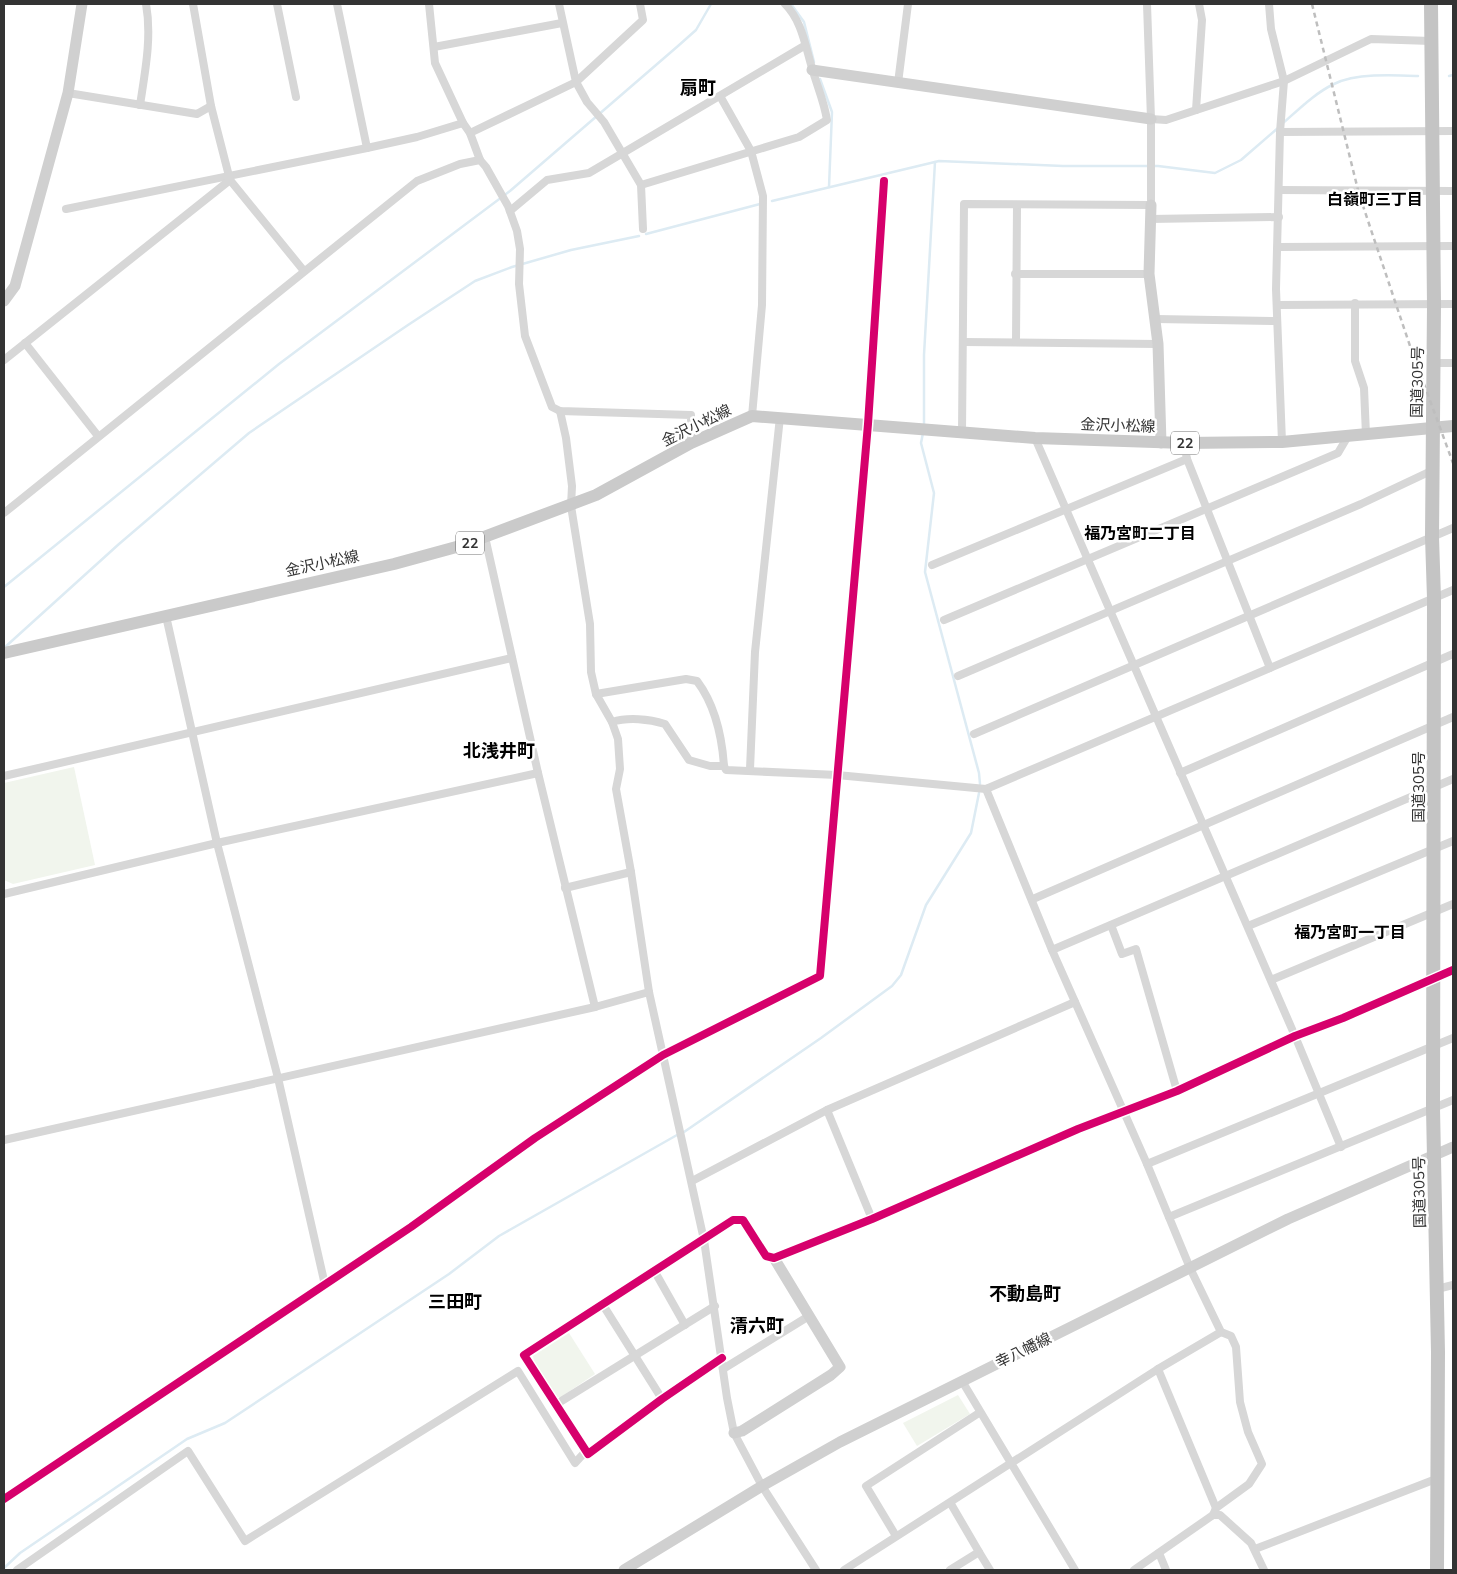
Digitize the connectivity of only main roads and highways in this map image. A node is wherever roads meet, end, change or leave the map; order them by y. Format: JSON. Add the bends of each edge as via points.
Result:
{"nodes":[{"id":1,"x":1430,"y":4,"type":"edge"},
{"id":2,"x":1453,"y":426,"type":"edge"},
{"id":3,"x":1432,"y":429,"type":"junction"},
{"id":4,"x":4,"y":653,"type":"edge"},
{"id":5,"x":1437,"y":1570,"type":"edge"}],
"edges":[{"from":1,"to":3,"type":"highway","name":"国道305号","via":[[1434,304]]},
{"from":2,"to":3,"type":"main road","name":"金沢小松線"},
{"from":3,"to":4,"type":"main road","name":"金沢小松線","number":"22","via":[[1282,442],[1184,444],[1036,438],[752,416],[691,444],[596,495],[485,538],[394,564]]},
{"from":3,"to":5,"type":"highway","name":"国道305号"}]}
